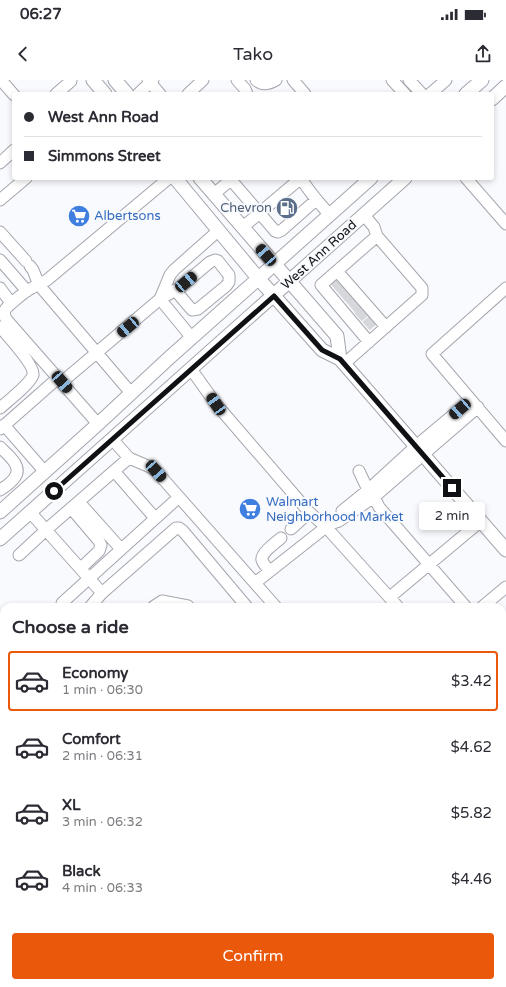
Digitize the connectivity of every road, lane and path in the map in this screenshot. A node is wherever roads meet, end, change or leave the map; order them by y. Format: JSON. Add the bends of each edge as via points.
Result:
{"nodes":[{"id":1,"x":93,"y":80,"type":"edge"},
{"id":2,"x":115,"y":80,"type":"edge"},
{"id":3,"x":203,"y":80,"type":"edge"},
{"id":4,"x":237,"y":80,"type":"edge"},
{"id":5,"x":256,"y":80,"type":"edge"},
{"id":6,"x":276,"y":80,"type":"edge"},
{"id":7,"x":293,"y":80,"type":"edge"},
{"id":8,"x":392,"y":80,"type":"edge"},
{"id":9,"x":446,"y":80,"type":"edge"},
{"id":10,"x":482,"y":80,"type":"edge"},
{"id":11,"x":71,"y":81,"type":"edge"},
{"id":12,"x":150,"y":81,"type":"edge"},
{"id":13,"x":410,"y":81,"type":"edge"},
{"id":14,"x":6,"y":82,"type":"edge"},
{"id":15,"x":506,"y":86,"type":"edge"},
{"id":16,"x":12,"y":92,"type":"edge"},
{"id":17,"x":58,"y":92,"type":"edge"},
{"id":18,"x":102,"y":92,"type":"edge"},
{"id":19,"x":125,"y":92,"type":"edge"},
{"id":20,"x":140,"y":92,"type":"edge"},
{"id":21,"x":158,"y":92,"type":"edge"},
{"id":22,"x":190,"y":92,"type":"edge"},
{"id":23,"x":246,"y":92,"type":"edge"},
{"id":24,"x":303,"y":92,"type":"edge"},
{"id":25,"x":404,"y":92,"type":"edge"},
{"id":26,"x":420,"y":92,"type":"edge"},
{"id":27,"x":432,"y":92,"type":"edge"},
{"id":28,"x":468,"y":92,"type":"edge"},
{"id":29,"x":494,"y":97,"type":"edge"},
{"id":30,"x":12,"y":152,"type":"edge"},
{"id":31,"x":0,"y":163,"type":"edge"},
{"id":32,"x":24,"y":180,"type":"edge"},
{"id":33,"x":167,"y":180,"type":"edge"},
{"id":34,"x":177,"y":180,"type":"edge"},
{"id":35,"x":202,"y":180,"type":"edge"},
{"id":36,"x":231,"y":180,"type":"edge"},
{"id":37,"x":233,"y":180,"type":"edge"},
{"id":38,"x":299,"y":180,"type":"edge"},
{"id":39,"x":302,"y":180,"type":"edge"},
{"id":40,"x":369,"y":180,"type":"edge"},
{"id":41,"x":403,"y":180,"type":"edge"},
{"id":42,"x":468,"y":180,"type":"edge"},
{"id":43,"x":214,"y":194,"type":"junction"},
{"id":44,"x":0,"y":200,"type":"edge"},
{"id":45,"x":316,"y":200,"type":"junction"},
{"id":46,"x":260,"y":213,"type":"junction"},
{"id":47,"x":330,"y":215,"type":"junction"},
{"id":48,"x":364,"y":215,"type":"junction"},
{"id":49,"x":506,"y":224,"type":"edge"},
{"id":50,"x":243,"y":227,"type":"junction"},
{"id":51,"x":219,"y":230,"type":"junction"},
{"id":52,"x":0,"y":232,"type":"edge"},
{"id":53,"x":377,"y":236,"type":"junction"},
{"id":54,"x":0,"y":260,"type":"edge"},
{"id":55,"x":274,"y":264,"type":"junction"},
{"id":56,"x":258,"y":278,"type":"junction"},
{"id":57,"x":290,"y":282,"type":"junction"},
{"id":58,"x":39,"y":285,"type":"junction"},
{"id":59,"x":0,"y":288,"type":"edge"},
{"id":60,"x":506,"y":288,"type":"edge"},
{"id":61,"x":175,"y":290,"type":"junction"},
{"id":62,"x":27,"y":291,"type":"junction"},
{"id":63,"x":274,"y":296,"type":"junction"},
{"id":64,"x":160,"y":299,"type":"junction"},
{"id":65,"x":349,"y":299,"type":"junction"},
{"id":66,"x":12,"y":303,"type":"junction"},
{"id":67,"x":369,"y":324,"type":"junction"},
{"id":68,"x":0,"y":327,"type":"edge"},
{"id":69,"x":386,"y":327,"type":"junction"},
{"id":70,"x":192,"y":338,"type":"junction"},
{"id":71,"x":369,"y":342,"type":"junction"},
{"id":72,"x":97,"y":353,"type":"junction"},
{"id":73,"x":342,"y":361,"type":"junction"},
{"id":74,"x":191,"y":369,"type":"junction"},
{"id":75,"x":60,"y":380,"type":"junction"},
{"id":76,"x":131,"y":393,"type":"junction"},
{"id":77,"x":475,"y":404,"type":"junction"},
{"id":78,"x":0,"y":408,"type":"edge"},
{"id":79,"x":2,"y":424,"type":"edge"},
{"id":80,"x":98,"y":424,"type":"junction"},
{"id":81,"x":112,"y":438,"type":"junction"},
{"id":82,"x":506,"y":440,"type":"edge"},
{"id":83,"x":0,"y":447,"type":"edge"},
{"id":84,"x":420,"y":450,"type":"junction"},
{"id":85,"x":129,"y":458,"type":"junction"},
{"id":86,"x":114,"y":470,"type":"junction"},
{"id":87,"x":359,"y":471,"type":"dead end"},
{"id":88,"x":45,"y":472,"type":"junction"},
{"id":89,"x":0,"y":490,"type":"edge"},
{"id":90,"x":371,"y":493,"type":"junction"},
{"id":91,"x":178,"y":497,"type":"junction"},
{"id":92,"x":75,"y":505,"type":"junction"},
{"id":93,"x":0,"y":512,"type":"edge"},
{"id":94,"x":30,"y":512,"type":"junction"},
{"id":95,"x":309,"y":512,"type":"junction"},
{"id":96,"x":155,"y":518,"type":"junction"},
{"id":97,"x":481,"y":521,"type":"junction"},
{"id":98,"x":328,"y":525,"type":"junction"},
{"id":99,"x":47,"y":529,"type":"junction"},
{"id":100,"x":291,"y":529,"type":"dead end"},
{"id":101,"x":0,"y":538,"type":"edge"},
{"id":102,"x":281,"y":538,"type":"dead end"},
{"id":103,"x":121,"y":549,"type":"junction"},
{"id":104,"x":506,"y":550,"type":"edge"},
{"id":105,"x":19,"y":555,"type":"dead end"},
{"id":106,"x":430,"y":564,"type":"junction"},
{"id":107,"x":81,"y":568,"type":"junction"},
{"id":108,"x":270,"y":571,"type":"junction"},
{"id":109,"x":89,"y":578,"type":"junction"},
{"id":110,"x":255,"y":583,"type":"junction"},
{"id":111,"x":506,"y":587,"type":"edge"},
{"id":112,"x":102,"y":592,"type":"junction"},
{"id":113,"x":390,"y":597,"type":"junction"},
{"id":114,"x":62,"y":603,"type":"dead end"},
{"id":115,"x":93,"y":603,"type":"edge"},
{"id":116,"x":159,"y":603,"type":"edge"},
{"id":117,"x":172,"y":603,"type":"edge"},
{"id":118,"x":244,"y":603,"type":"edge"},
{"id":119,"x":272,"y":603,"type":"edge"},
{"id":120,"x":395,"y":603,"type":"edge"},
{"id":121,"x":463,"y":603,"type":"edge"},
{"id":122,"x":487,"y":603,"type":"edge"}],
"edges":[{"from":1,"to":18,"type":"main road"},
{"from":2,"to":19,"type":"main road"},
{"from":3,"to":22,"type":"street"},
{"from":4,"to":23,"type":"street"},
{"from":5,"to":6,"type":"street","via":[[264,84]]},
{"from":7,"to":24,"type":"street"},
{"from":8,"to":25,"type":"street"},
{"from":9,"to":27,"type":"street"},
{"from":10,"to":28,"type":"main road"},
{"from":11,"to":17,"type":"street"},
{"from":12,"to":20,"type":"street"},
{"from":12,"to":21,"type":"street"},
{"from":13,"to":26,"type":"street"},
{"from":14,"to":16,"type":"street"},
{"from":15,"to":29,"type":"main road"},
{"from":30,"to":31,"type":"street"},
{"from":32,"to":44,"type":"street"},
{"from":33,"to":58,"type":"street"},
{"from":34,"to":51,"type":"main road"},
{"from":35,"to":43,"type":"main road"},
{"from":36,"to":43,"type":"street"},
{"from":37,"to":46,"type":"street"},
{"from":38,"to":46,"type":"street"},
{"from":39,"to":45,"type":"street"},
{"from":40,"to":47,"type":"main road","name":"West Ann Road"},
{"from":41,"to":48,"type":"main road","name":"West Ann Road"},
{"from":42,"to":49,"type":"street"},
{"from":43,"to":50,"type":"main road"},
{"from":45,"to":46,"type":"street","via":[[278,232]]},
{"from":45,"to":47,"type":"street"},
{"from":46,"to":50,"type":"street"},
{"from":47,"to":55,"type":"main road","name":"West Ann Road"},
{"from":48,"to":53,"type":"street","via":[[374,227]]},
{"from":48,"to":57,"type":"main road","name":"West Ann Road"},
{"from":50,"to":55,"type":"main road"},
{"from":51,"to":56,"type":"main road"},
{"from":51,"to":64,"type":"street","via":[[174,270]]},
{"from":52,"to":58,"type":"street","via":[[28,263]]},
{"from":53,"to":65,"type":"street"},
{"from":53,"to":69,"type":"street","via":[[422,288],[422,295]]},
{"from":54,"to":62,"type":"street"},
{"from":55,"to":56,"type":"main road","name":"West Ann Road"},
{"from":55,"to":57,"type":"main road"},
{"from":56,"to":63,"type":"main road"},
{"from":56,"to":70,"type":"main road","name":"West Ann Road"},
{"from":57,"to":63,"type":"main road","name":"West Ann Road"},
{"from":57,"to":73,"type":"main road","via":[[337,336]]},
{"from":58,"to":62,"type":"street"},
{"from":58,"to":72,"type":"street"},
{"from":59,"to":66,"type":"street"},
{"from":60,"to":77,"type":"street","via":[[432,354]]},
{"from":61,"to":61,"type":"street","via":[[192,310],[198,309],[226,286],[229,275],[215,260]]},
{"from":61,"to":64,"type":"street"},
{"from":62,"to":66,"type":"street"},
{"from":63,"to":73,"type":"main road","via":[[322,350]]},
{"from":63,"to":74,"type":"main road","name":"West Ann Road"},
{"from":64,"to":70,"type":"street"},
{"from":64,"to":72,"type":"street"},
{"from":65,"to":67,"type":"street"},
{"from":65,"to":67,"type":"street"},
{"from":66,"to":75,"type":"street","via":[[5,310],[6,319]]},
{"from":67,"to":69,"type":"street"},
{"from":67,"to":71,"type":"street"},
{"from":68,"to":78,"type":"street","via":[[27,360],[33,374],[30,381]]},
{"from":69,"to":71,"type":"street"},
{"from":70,"to":76,"type":"main road","name":"West Ann Road"},
{"from":71,"to":73,"type":"street"},
{"from":72,"to":75,"type":"street"},
{"from":72,"to":76,"type":"street"},
{"from":73,"to":84,"type":"main road"},
{"from":74,"to":81,"type":"main road","name":"West Ann Road"},
{"from":74,"to":95,"type":"street","via":[[216,404]]},
{"from":75,"to":79,"type":"street"},
{"from":75,"to":80,"type":"street"},
{"from":76,"to":80,"type":"main road","name":"West Ann Road"},
{"from":77,"to":82,"type":"street"},
{"from":77,"to":84,"type":"street"},
{"from":79,"to":88,"type":"street"},
{"from":80,"to":81,"type":"main road"},
{"from":80,"to":88,"type":"main road","name":"West Ann Road"},
{"from":81,"to":85,"type":"street"},
{"from":81,"to":94,"type":"main road","name":"West Ann Road"},
{"from":83,"to":89,"type":"street","via":[[15,464],[17,472]]},
{"from":84,"to":90,"type":"street"},
{"from":84,"to":97,"type":"main road"},
{"from":85,"to":86,"type":"street"},
{"from":85,"to":91,"type":"street","via":[[156,471]]},
{"from":86,"to":92,"type":"street"},
{"from":86,"to":96,"type":"street"},
{"from":87,"to":90,"type":"street"},
{"from":88,"to":93,"type":"main road","name":"West Ann Road"},
{"from":90,"to":98,"type":"street","via":[[337,515]]},
{"from":90,"to":106,"type":"street","via":[[379,507]]},
{"from":91,"to":96,"type":"street"},
{"from":91,"to":110,"type":"street"},
{"from":92,"to":99,"type":"street"},
{"from":92,"to":103,"type":"street"},
{"from":92,"to":107,"type":"street","via":[[101,545],[99,551]]},
{"from":94,"to":99,"type":"street"},
{"from":94,"to":101,"type":"main road","name":"West Ann Road"},
{"from":95,"to":98,"type":"street"},
{"from":95,"to":100,"type":"street"},
{"from":96,"to":103,"type":"street"},
{"from":97,"to":104,"type":"main road"},
{"from":97,"to":106,"type":"street"},
{"from":98,"to":108,"type":"street"},
{"from":98,"to":113,"type":"street"},
{"from":99,"to":105,"type":"street"},
{"from":99,"to":107,"type":"street"},
{"from":102,"to":108,"type":"street","via":[[262,557]]},
{"from":103,"to":109,"type":"street"},
{"from":106,"to":113,"type":"street"},
{"from":106,"to":121,"type":"street"},
{"from":107,"to":109,"type":"street"},
{"from":108,"to":110,"type":"street"},
{"from":109,"to":112,"type":"street"},
{"from":109,"to":114,"type":"street"},
{"from":110,"to":119,"type":"street"},
{"from":111,"to":122,"type":"street"},
{"from":112,"to":115,"type":"street"},
{"from":112,"to":118,"type":"street","via":[[179,528]]},
{"from":113,"to":120,"type":"street"},
{"from":116,"to":117,"type":"street"}]}
